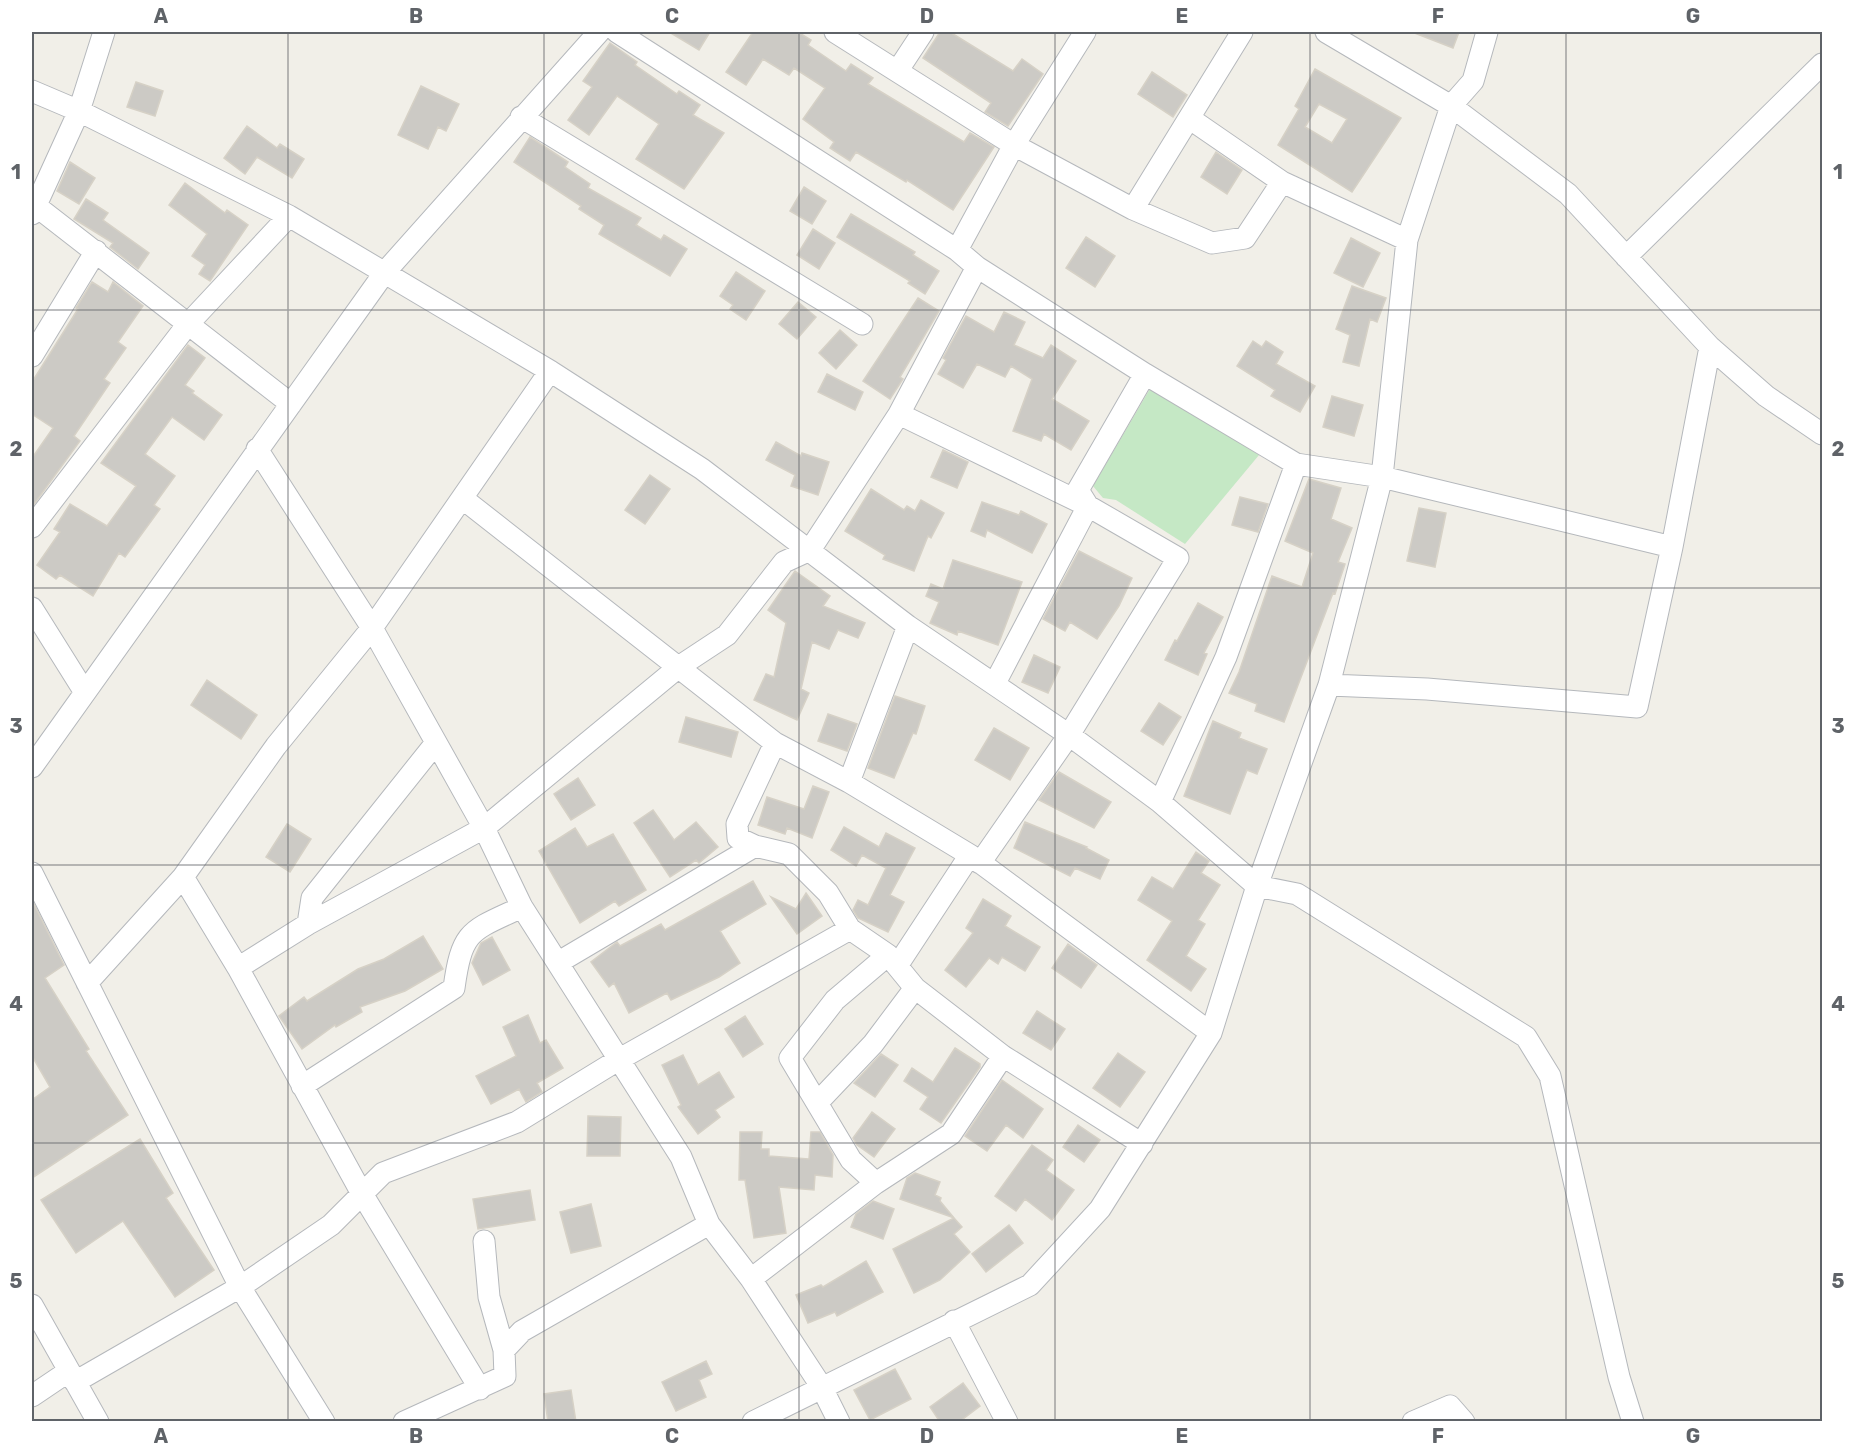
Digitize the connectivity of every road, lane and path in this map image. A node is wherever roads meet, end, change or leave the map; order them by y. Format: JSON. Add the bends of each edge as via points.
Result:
{"nodes":[{"id":1,"x":104,"y":32,"type":"edge"},
{"id":2,"x":617,"y":32,"type":"edge"},
{"id":3,"x":835,"y":32,"type":"edge"},
{"id":4,"x":923,"y":32,"type":"edge"},
{"id":5,"x":1085,"y":32,"type":"edge"},
{"id":6,"x":1242,"y":32,"type":"edge"},
{"id":7,"x":1326,"y":32,"type":"edge"},
{"id":8,"x":1487,"y":32,"type":"edge"},
{"id":9,"x":594,"y":33,"type":"edge"},
{"id":10,"x":1822,"y":64,"type":"edge"},
{"id":11,"x":898,"y":70,"type":"junction"},
{"id":12,"x":32,"y":91,"type":"edge"},
{"id":13,"x":1451,"y":106,"type":"junction"},
{"id":14,"x":79,"y":111,"type":"junction"},
{"id":15,"x":521,"y":117,"type":"junction"},
{"id":16,"x":1189,"y":118,"type":"junction"},
{"id":17,"x":1014,"y":145,"type":"junction"},
{"id":18,"x":1282,"y":182,"type":"junction"},
{"id":19,"x":1133,"y":209,"type":"junction"},
{"id":20,"x":34,"y":210,"type":"edge"},
{"id":21,"x":289,"y":216,"type":"junction"},
{"id":22,"x":1407,"y":240,"type":"junction"},
{"id":23,"x":957,"y":250,"type":"junction"},
{"id":24,"x":96,"y":251,"type":"junction"},
{"id":25,"x":1626,"y":257,"type":"junction"},
{"id":26,"x":977,"y":267,"type":"junction"},
{"id":27,"x":385,"y":272,"type":"junction"},
{"id":28,"x":188,"y":324,"type":"junction"},
{"id":29,"x":862,"y":324,"type":"dead end"},
{"id":30,"x":1710,"y":347,"type":"junction"},
{"id":31,"x":32,"y":356,"type":"edge"},
{"id":32,"x":550,"y":371,"type":"junction"},
{"id":33,"x":1145,"y":374,"type":"junction"},
{"id":34,"x":291,"y":404,"type":"junction"},
{"id":35,"x":898,"y":414,"type":"junction"},
{"id":36,"x":1822,"y":434,"type":"edge"},
{"id":37,"x":257,"y":449,"type":"junction"},
{"id":38,"x":1296,"y":464,"type":"junction"},
{"id":39,"x":1382,"y":477,"type":"junction"},
{"id":40,"x":462,"y":498,"type":"junction"},
{"id":41,"x":1088,"y":506,"type":"junction"},
{"id":42,"x":32,"y":527,"type":"edge"},
{"id":43,"x":1672,"y":547,"type":"junction"},
{"id":44,"x":810,"y":550,"type":"junction"},
{"id":45,"x":32,"y":608,"type":"edge"},
{"id":46,"x":908,"y":626,"type":"junction"},
{"id":47,"x":372,"y":628,"type":"junction"},
{"id":48,"x":680,"y":666,"type":"junction"},
{"id":49,"x":995,"y":683,"type":"junction"},
{"id":50,"x":1329,"y":685,"type":"junction"},
{"id":51,"x":84,"y":691,"type":"junction"},
{"id":52,"x":1070,"y":735,"type":"junction"},
{"id":53,"x":775,"y":743,"type":"junction"},
{"id":54,"x":435,"y":744,"type":"junction"},
{"id":55,"x":32,"y":767,"type":"edge"},
{"id":56,"x":849,"y":782,"type":"junction"},
{"id":57,"x":1160,"y":802,"type":"junction"},
{"id":58,"x":484,"y":828,"type":"junction"},
{"id":59,"x":755,"y":846,"type":"junction"},
{"id":60,"x":975,"y":859,"type":"junction"},
{"id":61,"x":32,"y":873,"type":"edge"},
{"id":62,"x":183,"y":878,"type":"junction"},
{"id":63,"x":1257,"y":886,"type":"junction"},
{"id":64,"x":522,"y":907,"type":"junction"},
{"id":65,"x":308,"y":924,"type":"junction"},
{"id":66,"x":850,"y":929,"type":"junction"},
{"id":67,"x":893,"y":961,"type":"junction"},
{"id":68,"x":559,"y":962,"type":"junction"},
{"id":69,"x":238,"y":968,"type":"junction"},
{"id":70,"x":87,"y":983,"type":"junction"},
{"id":71,"x":915,"y":988,"type":"junction"},
{"id":72,"x":1211,"y":1033,"type":"junction"},
{"id":73,"x":1004,"y":1056,"type":"junction"},
{"id":74,"x":618,"y":1060,"type":"junction"},
{"id":75,"x":302,"y":1086,"type":"junction"},
{"id":76,"x":818,"y":1102,"type":"junction"},
{"id":77,"x":1142,"y":1144,"type":"junction"},
{"id":78,"x":876,"y":1183,"type":"junction"},
{"id":79,"x":362,"y":1192,"type":"junction"},
{"id":80,"x":709,"y":1224,"type":"junction"},
{"id":81,"x":484,"y":1241,"type":"dead end"},
{"id":82,"x":751,"y":1280,"type":"junction"},
{"id":83,"x":240,"y":1287,"type":"junction"},
{"id":84,"x":32,"y":1305,"type":"edge"},
{"id":85,"x":954,"y":1321,"type":"junction"},
{"id":86,"x":504,"y":1350,"type":"junction"},
{"id":87,"x":72,"y":1377,"type":"junction"},
{"id":88,"x":821,"y":1386,"type":"junction"},
{"id":89,"x":480,"y":1389,"type":"junction"},
{"id":90,"x":32,"y":1396,"type":"edge"},
{"id":91,"x":98,"y":1422,"type":"edge"},
{"id":92,"x":324,"y":1422,"type":"edge"},
{"id":93,"x":404,"y":1422,"type":"edge"},
{"id":94,"x":753,"y":1422,"type":"edge"},
{"id":95,"x":839,"y":1422,"type":"edge"},
{"id":96,"x":1007,"y":1422,"type":"edge"},
{"id":97,"x":1413,"y":1422,"type":"edge"},
{"id":98,"x":1464,"y":1422,"type":"edge"},
{"id":99,"x":1633,"y":1422,"type":"edge"}],
"edges":[{"from":1,"to":14,"type":"street"},
{"from":2,"to":23,"type":"street"},
{"from":3,"to":11,"type":"street"},
{"from":4,"to":11,"type":"street"},
{"from":5,"to":17,"type":"street"},
{"from":6,"to":16,"type":"street"},
{"from":7,"to":13,"type":"street"},
{"from":8,"to":13,"type":"street","via":[[1473,81]]},
{"from":9,"to":15,"type":"street"},
{"from":10,"to":25,"type":"street"},
{"from":11,"to":17,"type":"street"},
{"from":12,"to":14,"type":"street"},
{"from":13,"to":22,"type":"street"},
{"from":13,"to":25,"type":"street","via":[[1568,194]]},
{"from":14,"to":20,"type":"street"},
{"from":14,"to":21,"type":"street"},
{"from":15,"to":27,"type":"street"},
{"from":15,"to":29,"type":"street"},
{"from":16,"to":18,"type":"street"},
{"from":16,"to":19,"type":"street"},
{"from":17,"to":19,"type":"street"},
{"from":17,"to":23,"type":"street"},
{"from":18,"to":19,"type":"street","via":[[1245,238],[1212,243]]},
{"from":18,"to":22,"type":"street"},
{"from":20,"to":24,"type":"street"},
{"from":21,"to":27,"type":"street"},
{"from":21,"to":28,"type":"street"},
{"from":22,"to":39,"type":"street"},
{"from":23,"to":26,"type":"street"},
{"from":24,"to":28,"type":"street"},
{"from":24,"to":31,"type":"street"},
{"from":25,"to":30,"type":"street"},
{"from":26,"to":33,"type":"street"},
{"from":26,"to":35,"type":"street"},
{"from":27,"to":32,"type":"street"},
{"from":27,"to":34,"type":"street"},
{"from":28,"to":34,"type":"street"},
{"from":28,"to":42,"type":"street"},
{"from":30,"to":36,"type":"street","via":[[1766,396]]},
{"from":30,"to":43,"type":"street"},
{"from":32,"to":40,"type":"street"},
{"from":32,"to":44,"type":"street","via":[[702,469]]},
{"from":33,"to":38,"type":"street"},
{"from":33,"to":41,"type":"street","via":[[1078,490]]},
{"from":34,"to":37,"type":"street"},
{"from":35,"to":41,"type":"street"},
{"from":35,"to":44,"type":"street"},
{"from":37,"to":47,"type":"street"},
{"from":37,"to":51,"type":"street"},
{"from":38,"to":39,"type":"street"},
{"from":38,"to":57,"type":"street","via":[[1226,657]]},
{"from":39,"to":43,"type":"street"},
{"from":39,"to":50,"type":"street"},
{"from":40,"to":47,"type":"street"},
{"from":40,"to":48,"type":"street"},
{"from":41,"to":49,"type":"street"},
{"from":41,"to":52,"type":"street","via":[[1178,558]]},
{"from":43,"to":50,"type":"street","via":[[1637,707]]},
{"from":44,"to":46,"type":"street"},
{"from":44,"to":48,"type":"street","via":[[784,562],[727,635]]},
{"from":45,"to":51,"type":"street"},
{"from":46,"to":49,"type":"street"},
{"from":46,"to":56,"type":"street"},
{"from":47,"to":54,"type":"street"},
{"from":47,"to":62,"type":"street","via":[[276,746]]},
{"from":48,"to":53,"type":"street"},
{"from":48,"to":58,"type":"street"},
{"from":49,"to":52,"type":"street"},
{"from":50,"to":63,"type":"street"},
{"from":51,"to":55,"type":"street"},
{"from":52,"to":57,"type":"street"},
{"from":52,"to":60,"type":"street"},
{"from":53,"to":56,"type":"street"},
{"from":53,"to":59,"type":"street","via":[[737,824],[738,838]]},
{"from":54,"to":58,"type":"street"},
{"from":54,"to":65,"type":"street","via":[[312,897]]},
{"from":56,"to":60,"type":"street"},
{"from":57,"to":63,"type":"street"},
{"from":58,"to":64,"type":"street"},
{"from":58,"to":65,"type":"street"},
{"from":59,"to":66,"type":"street","via":[[789,854],[828,893]]},
{"from":59,"to":68,"type":"street"},
{"from":60,"to":67,"type":"street"},
{"from":60,"to":72,"type":"street"},
{"from":61,"to":70,"type":"street"},
{"from":62,"to":69,"type":"street"},
{"from":62,"to":70,"type":"street"},
{"from":63,"to":72,"type":"street"},
{"from":63,"to":99,"type":"street","via":[[1297,894],[1526,1037],[1550,1076]]},
{"from":64,"to":68,"type":"street"},
{"from":64,"to":75,"type":"street","via":[[479,927],[465,941],[457,961],[454,988]]},
{"from":65,"to":69,"type":"street"},
{"from":66,"to":67,"type":"street"},
{"from":66,"to":74,"type":"street"},
{"from":67,"to":71,"type":"street"},
{"from":67,"to":76,"type":"street","via":[[835,1000],[790,1059]]},
{"from":68,"to":74,"type":"street"},
{"from":69,"to":75,"type":"street"},
{"from":70,"to":83,"type":"street"},
{"from":71,"to":73,"type":"street"},
{"from":71,"to":76,"type":"street","via":[[873,1044]]},
{"from":72,"to":77,"type":"street"},
{"from":73,"to":77,"type":"street"},
{"from":73,"to":78,"type":"street","via":[[951,1134]]},
{"from":74,"to":79,"type":"street","via":[[518,1122],[383,1173]]},
{"from":74,"to":80,"type":"street","via":[[681,1157]]},
{"from":75,"to":79,"type":"street"},
{"from":76,"to":78,"type":"street","via":[[851,1160]]},
{"from":77,"to":85,"type":"street","via":[[1100,1209],[1030,1285]]},
{"from":78,"to":82,"type":"street"},
{"from":79,"to":83,"type":"street","via":[[331,1225]]},
{"from":79,"to":89,"type":"street"},
{"from":80,"to":82,"type":"street"},
{"from":80,"to":86,"type":"street","via":[[522,1330]]},
{"from":81,"to":86,"type":"street","via":[[489,1298]]},
{"from":82,"to":88,"type":"street"},
{"from":83,"to":87,"type":"street"},
{"from":83,"to":92,"type":"street"},
{"from":84,"to":87,"type":"street"},
{"from":85,"to":88,"type":"street"},
{"from":85,"to":96,"type":"street"},
{"from":86,"to":89,"type":"street","via":[[505,1376]]},
{"from":87,"to":90,"type":"street"},
{"from":87,"to":91,"type":"street"},
{"from":88,"to":94,"type":"street"},
{"from":88,"to":95,"type":"street"},
{"from":89,"to":93,"type":"street"},
{"from":97,"to":98,"type":"street","via":[[1450,1406]]}]}
